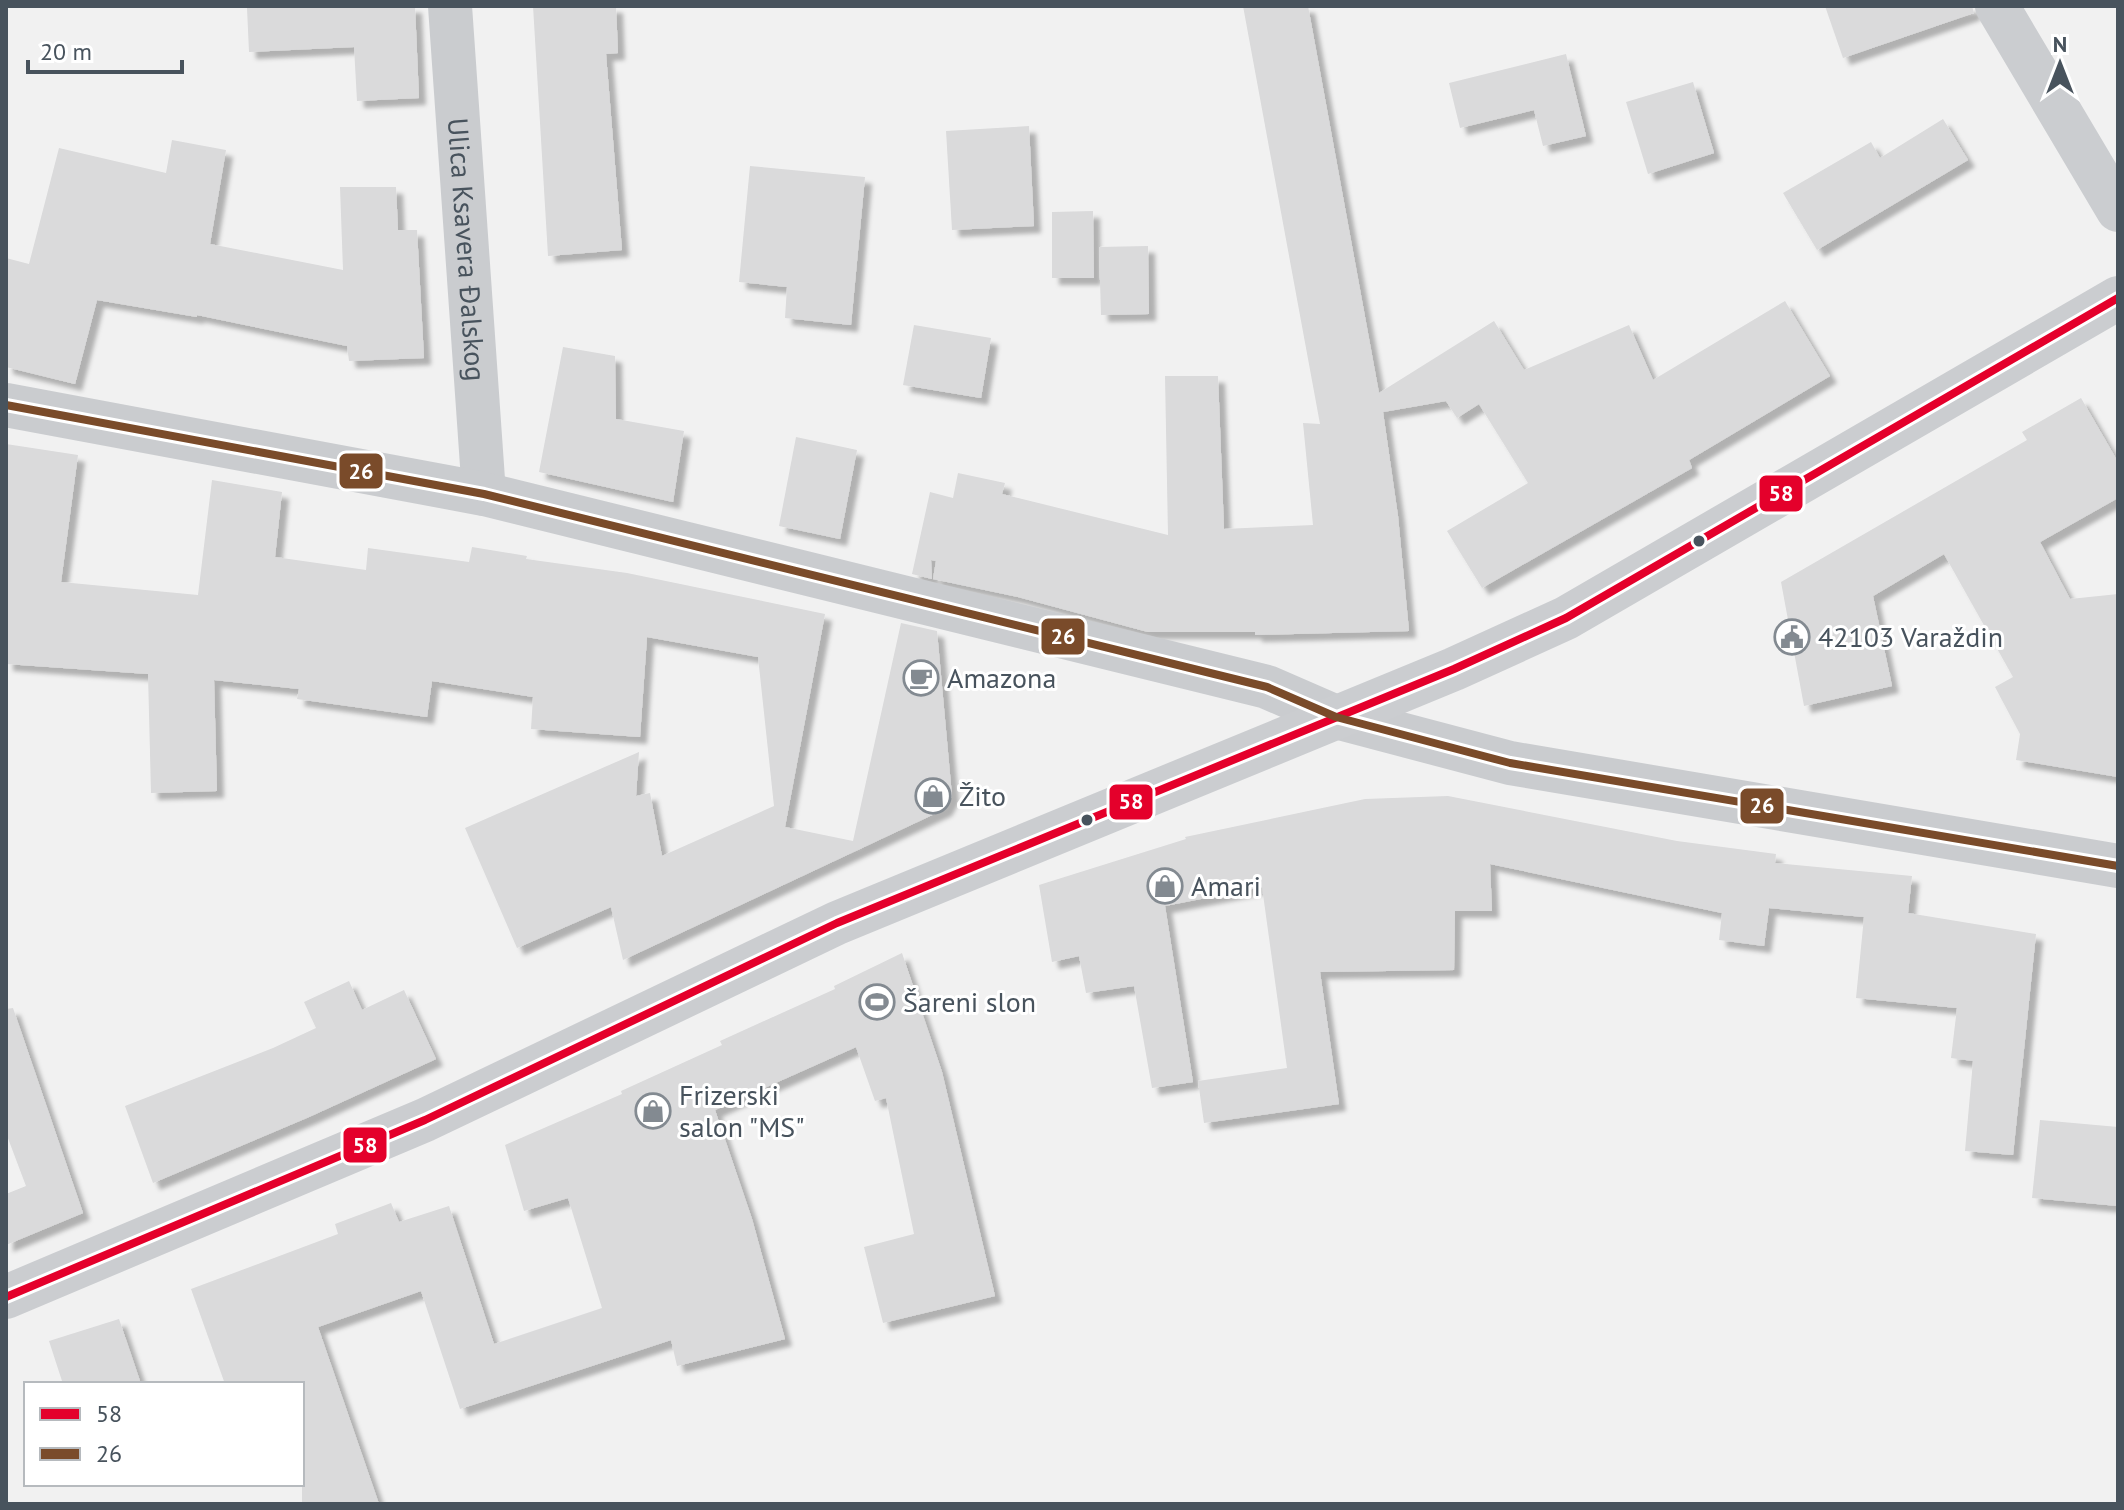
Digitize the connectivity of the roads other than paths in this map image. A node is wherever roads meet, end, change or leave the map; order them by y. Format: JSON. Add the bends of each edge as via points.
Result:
{"nodes":[{"id":1,"x":450,"y":6,"type":"edge"},
{"id":2,"x":1997,"y":6,"type":"edge"},
{"id":3,"x":2118,"y":210,"type":"edge"},
{"id":4,"x":2118,"y":298,"type":"edge"},
{"id":5,"x":6,"y":405,"type":"edge"},
{"id":6,"x":484,"y":494,"type":"junction"},
{"id":7,"x":1336,"y":717,"type":"junction"},
{"id":8,"x":2118,"y":866,"type":"edge"},
{"id":9,"x":6,"y":1297,"type":"edge"}],
"edges":[{"from":1,"to":6,"type":"street","name":"Ulica Ksavera Đalskog"},
{"from":2,"to":3,"type":"main road"},
{"from":4,"to":7,"type":"main road","via":[[1566,618]]},
{"from":5,"to":6,"type":"street"},
{"from":6,"to":7,"type":"street","via":[[1267,687]]},
{"from":7,"to":8,"type":"street","via":[[1510,763]]},
{"from":7,"to":9,"type":"main road","via":[[837,923],[425,1120]]}]}
